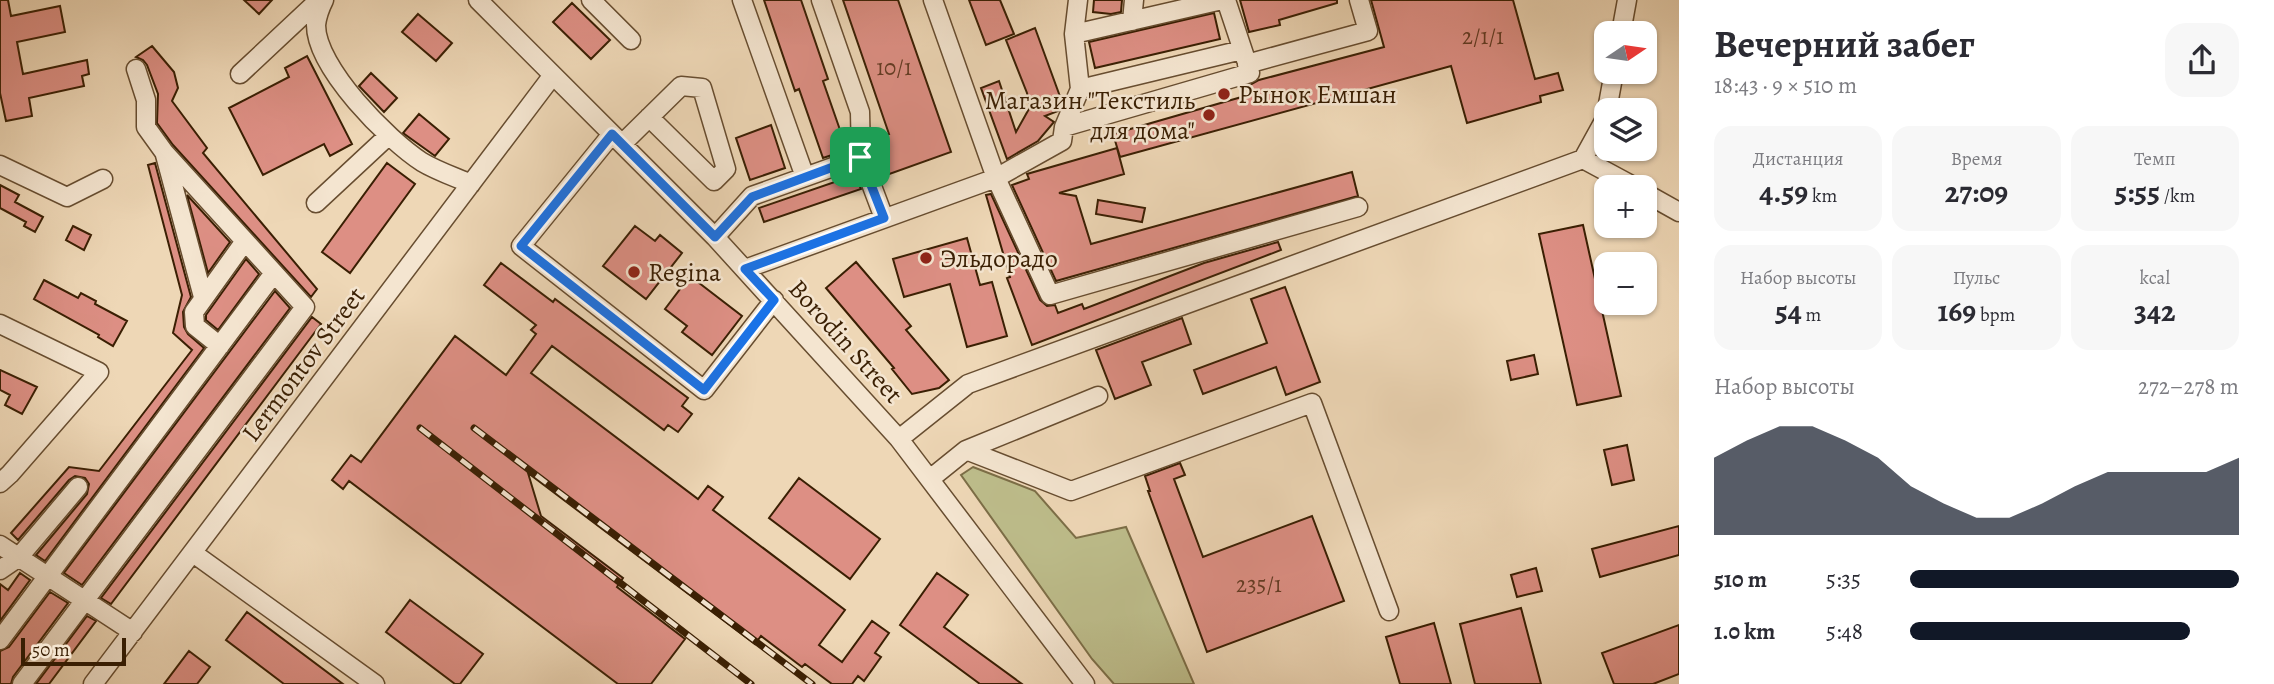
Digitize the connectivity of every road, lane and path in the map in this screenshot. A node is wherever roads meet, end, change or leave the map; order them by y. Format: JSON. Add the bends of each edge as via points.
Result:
{"nodes":[{"id":1,"x":322,"y":0,"type":"edge"},
{"id":2,"x":478,"y":0,"type":"edge"},
{"id":3,"x":592,"y":0,"type":"edge"},
{"id":4,"x":741,"y":0,"type":"edge"},
{"id":5,"x":821,"y":0,"type":"edge"},
{"id":6,"x":933,"y":0,"type":"edge"},
{"id":7,"x":1078,"y":0,"type":"edge"},
{"id":8,"x":1134,"y":0,"type":"edge"},
{"id":9,"x":1224,"y":0,"type":"edge"},
{"id":10,"x":1359,"y":0,"type":"edge"},
{"id":11,"x":1628,"y":0,"type":"edge"},
{"id":12,"x":1132,"y":21,"type":"junction"},
{"id":13,"x":1624,"y":21,"type":"edge"},
{"id":14,"x":1074,"y":34,"type":"junction"},
{"id":15,"x":631,"y":40,"type":"dead end"},
{"id":16,"x":1245,"y":57,"type":"junction"},
{"id":17,"x":136,"y":69,"type":"dead end"},
{"id":18,"x":240,"y":74,"type":"dead end"},
{"id":19,"x":553,"y":75,"type":"junction"},
{"id":20,"x":1080,"y":89,"type":"junction"},
{"id":21,"x":649,"y":117,"type":"junction"},
{"id":22,"x":1064,"y":127,"type":"junction"},
{"id":23,"x":388,"y":136,"type":"junction"},
{"id":24,"x":617,"y":139,"type":"junction"},
{"id":25,"x":1594,"y":139,"type":"edge"},
{"id":26,"x":164,"y":152,"type":"junction"},
{"id":27,"x":860,"y":157,"type":"junction"},
{"id":28,"x":1583,"y":159,"type":"junction"},
{"id":29,"x":0,"y":164,"type":"edge"},
{"id":30,"x":1613,"y":175,"type":"edge"},
{"id":31,"x":805,"y":177,"type":"junction"},
{"id":32,"x":996,"y":178,"type":"junction"},
{"id":33,"x":103,"y":179,"type":"dead end"},
{"id":34,"x":471,"y":184,"type":"junction"},
{"id":35,"x":1657,"y":200,"type":"edge"},
{"id":36,"x":316,"y":203,"type":"dead end"},
{"id":37,"x":1358,"y":207,"type":"dead end"},
{"id":38,"x":1679,"y":212,"type":"edge"},
{"id":39,"x":884,"y":218,"type":"junction"},
{"id":40,"x":715,"y":237,"type":"junction"},
{"id":41,"x":245,"y":241,"type":"junction"},
{"id":42,"x":745,"y":269,"type":"junction"},
{"id":43,"x":274,"y":273,"type":"junction"},
{"id":44,"x":203,"y":297,"type":"junction"},
{"id":45,"x":774,"y":300,"type":"junction"},
{"id":46,"x":0,"y":324,"type":"edge"},
{"id":47,"x":220,"y":346,"type":"junction"},
{"id":48,"x":1098,"y":396,"type":"dead end"},
{"id":49,"x":899,"y":439,"type":"junction"},
{"id":50,"x":966,"y":450,"type":"junction"},
{"id":51,"x":4,"y":475,"type":"edge"},
{"id":52,"x":930,"y":479,"type":"junction"},
{"id":53,"x":78,"y":488,"type":"dead end"},
{"id":54,"x":0,"y":545,"type":"edge"},
{"id":55,"x":193,"y":553,"type":"junction"},
{"id":56,"x":19,"y":557,"type":"junction"},
{"id":57,"x":0,"y":570,"type":"edge"},
{"id":58,"x":48,"y":576,"type":"junction"},
{"id":59,"x":85,"y":600,"type":"junction"},
{"id":60,"x":1389,"y":611,"type":"dead end"},
{"id":61,"x":133,"y":632,"type":"junction"},
{"id":62,"x":0,"y":640,"type":"edge"},
{"id":63,"x":22,"y":684,"type":"edge"},
{"id":64,"x":93,"y":684,"type":"edge"},
{"id":65,"x":375,"y":684,"type":"edge"},
{"id":66,"x":1085,"y":684,"type":"edge"}],
"edges":[{"from":1,"to":18,"type":"street"},
{"from":1,"to":23,"type":"street","via":[[318,40],[342,83]]},
{"from":2,"to":19,"type":"street","name":"Borodin Street"},
{"from":3,"to":15,"type":"street"},
{"from":4,"to":31,"type":"street"},
{"from":5,"to":27,"type":"street","via":[[860,112]]},
{"from":6,"to":32,"type":"street"},
{"from":7,"to":14,"type":"street"},
{"from":8,"to":12,"type":"street"},
{"from":9,"to":12,"type":"street"},
{"from":9,"to":16,"type":"street"},
{"from":10,"to":16,"type":"street","via":[[1368,31]]},
{"from":11,"to":13,"type":"street"},
{"from":12,"to":14,"type":"street"},
{"from":14,"to":20,"type":"street"},
{"from":16,"to":20,"type":"street"},
{"from":16,"to":22,"type":"street","via":[[1250,73]]},
{"from":17,"to":26,"type":"street","via":[[146,100],[146,127]]},
{"from":19,"to":24,"type":"street","name":"Borodin Street"},
{"from":19,"to":34,"type":"street","name":"Lermontov Street"},
{"from":20,"to":22,"type":"street"},
{"from":21,"to":21,"type":"street","via":[[681,86],[702,89],[726,169],[714,181]]},
{"from":21,"to":24,"type":"street"},
{"from":22,"to":32,"type":"street","via":[[1062,141]]},
{"from":23,"to":34,"type":"street","via":[[425,163]]},
{"from":23,"to":36,"type":"street"},
{"from":24,"to":40,"type":"street","name":"Borodin Street"},
{"from":24,"to":45,"type":"street","via":[[521,246],[704,390]]},
{"from":25,"to":28,"type":"street"},
{"from":26,"to":41,"type":"street"},
{"from":26,"to":44,"type":"street"},
{"from":27,"to":31,"type":"street"},
{"from":27,"to":39,"type":"street"},
{"from":28,"to":30,"type":"street"},
{"from":28,"to":49,"type":"street","via":[[968,384]]},
{"from":29,"to":33,"type":"street","via":[[67,197]]},
{"from":31,"to":40,"type":"street","via":[[752,197]]},
{"from":32,"to":37,"type":"street","via":[[1050,295]]},
{"from":32,"to":39,"type":"street"},
{"from":34,"to":55,"type":"street","name":"Lermontov Street"},
{"from":35,"to":38,"type":"street"},
{"from":39,"to":42,"type":"street"},
{"from":40,"to":42,"type":"street","name":"Borodin Street"},
{"from":41,"to":43,"type":"street"},
{"from":41,"to":44,"type":"street"},
{"from":42,"to":45,"type":"street","name":"Borodin Street"},
{"from":43,"to":47,"type":"street"},
{"from":43,"to":59,"type":"street","via":[[305,307]]},
{"from":44,"to":47,"type":"street","via":[[194,312],[195,326]]},
{"from":45,"to":49,"type":"street","name":"Borodin Street"},
{"from":46,"to":51,"type":"street","via":[[99,372]]},
{"from":47,"to":58,"type":"street"},
{"from":48,"to":50,"type":"street"},
{"from":49,"to":52,"type":"street","name":"Borodin Street"},
{"from":50,"to":52,"type":"street"},
{"from":50,"to":60,"type":"street","via":[[1071,491],[1312,403]]},
{"from":52,"to":66,"type":"street","name":"Borodin Street"},
{"from":53,"to":56,"type":"street"},
{"from":54,"to":56,"type":"street"},
{"from":55,"to":61,"type":"street","name":"Lermontov Street"},
{"from":55,"to":65,"type":"street"},
{"from":56,"to":57,"type":"street"},
{"from":56,"to":58,"type":"street"},
{"from":58,"to":59,"type":"street"},
{"from":58,"to":62,"type":"street"},
{"from":59,"to":61,"type":"street"},
{"from":59,"to":63,"type":"street"},
{"from":61,"to":64,"type":"street","name":"Lermontov Street"}]}
